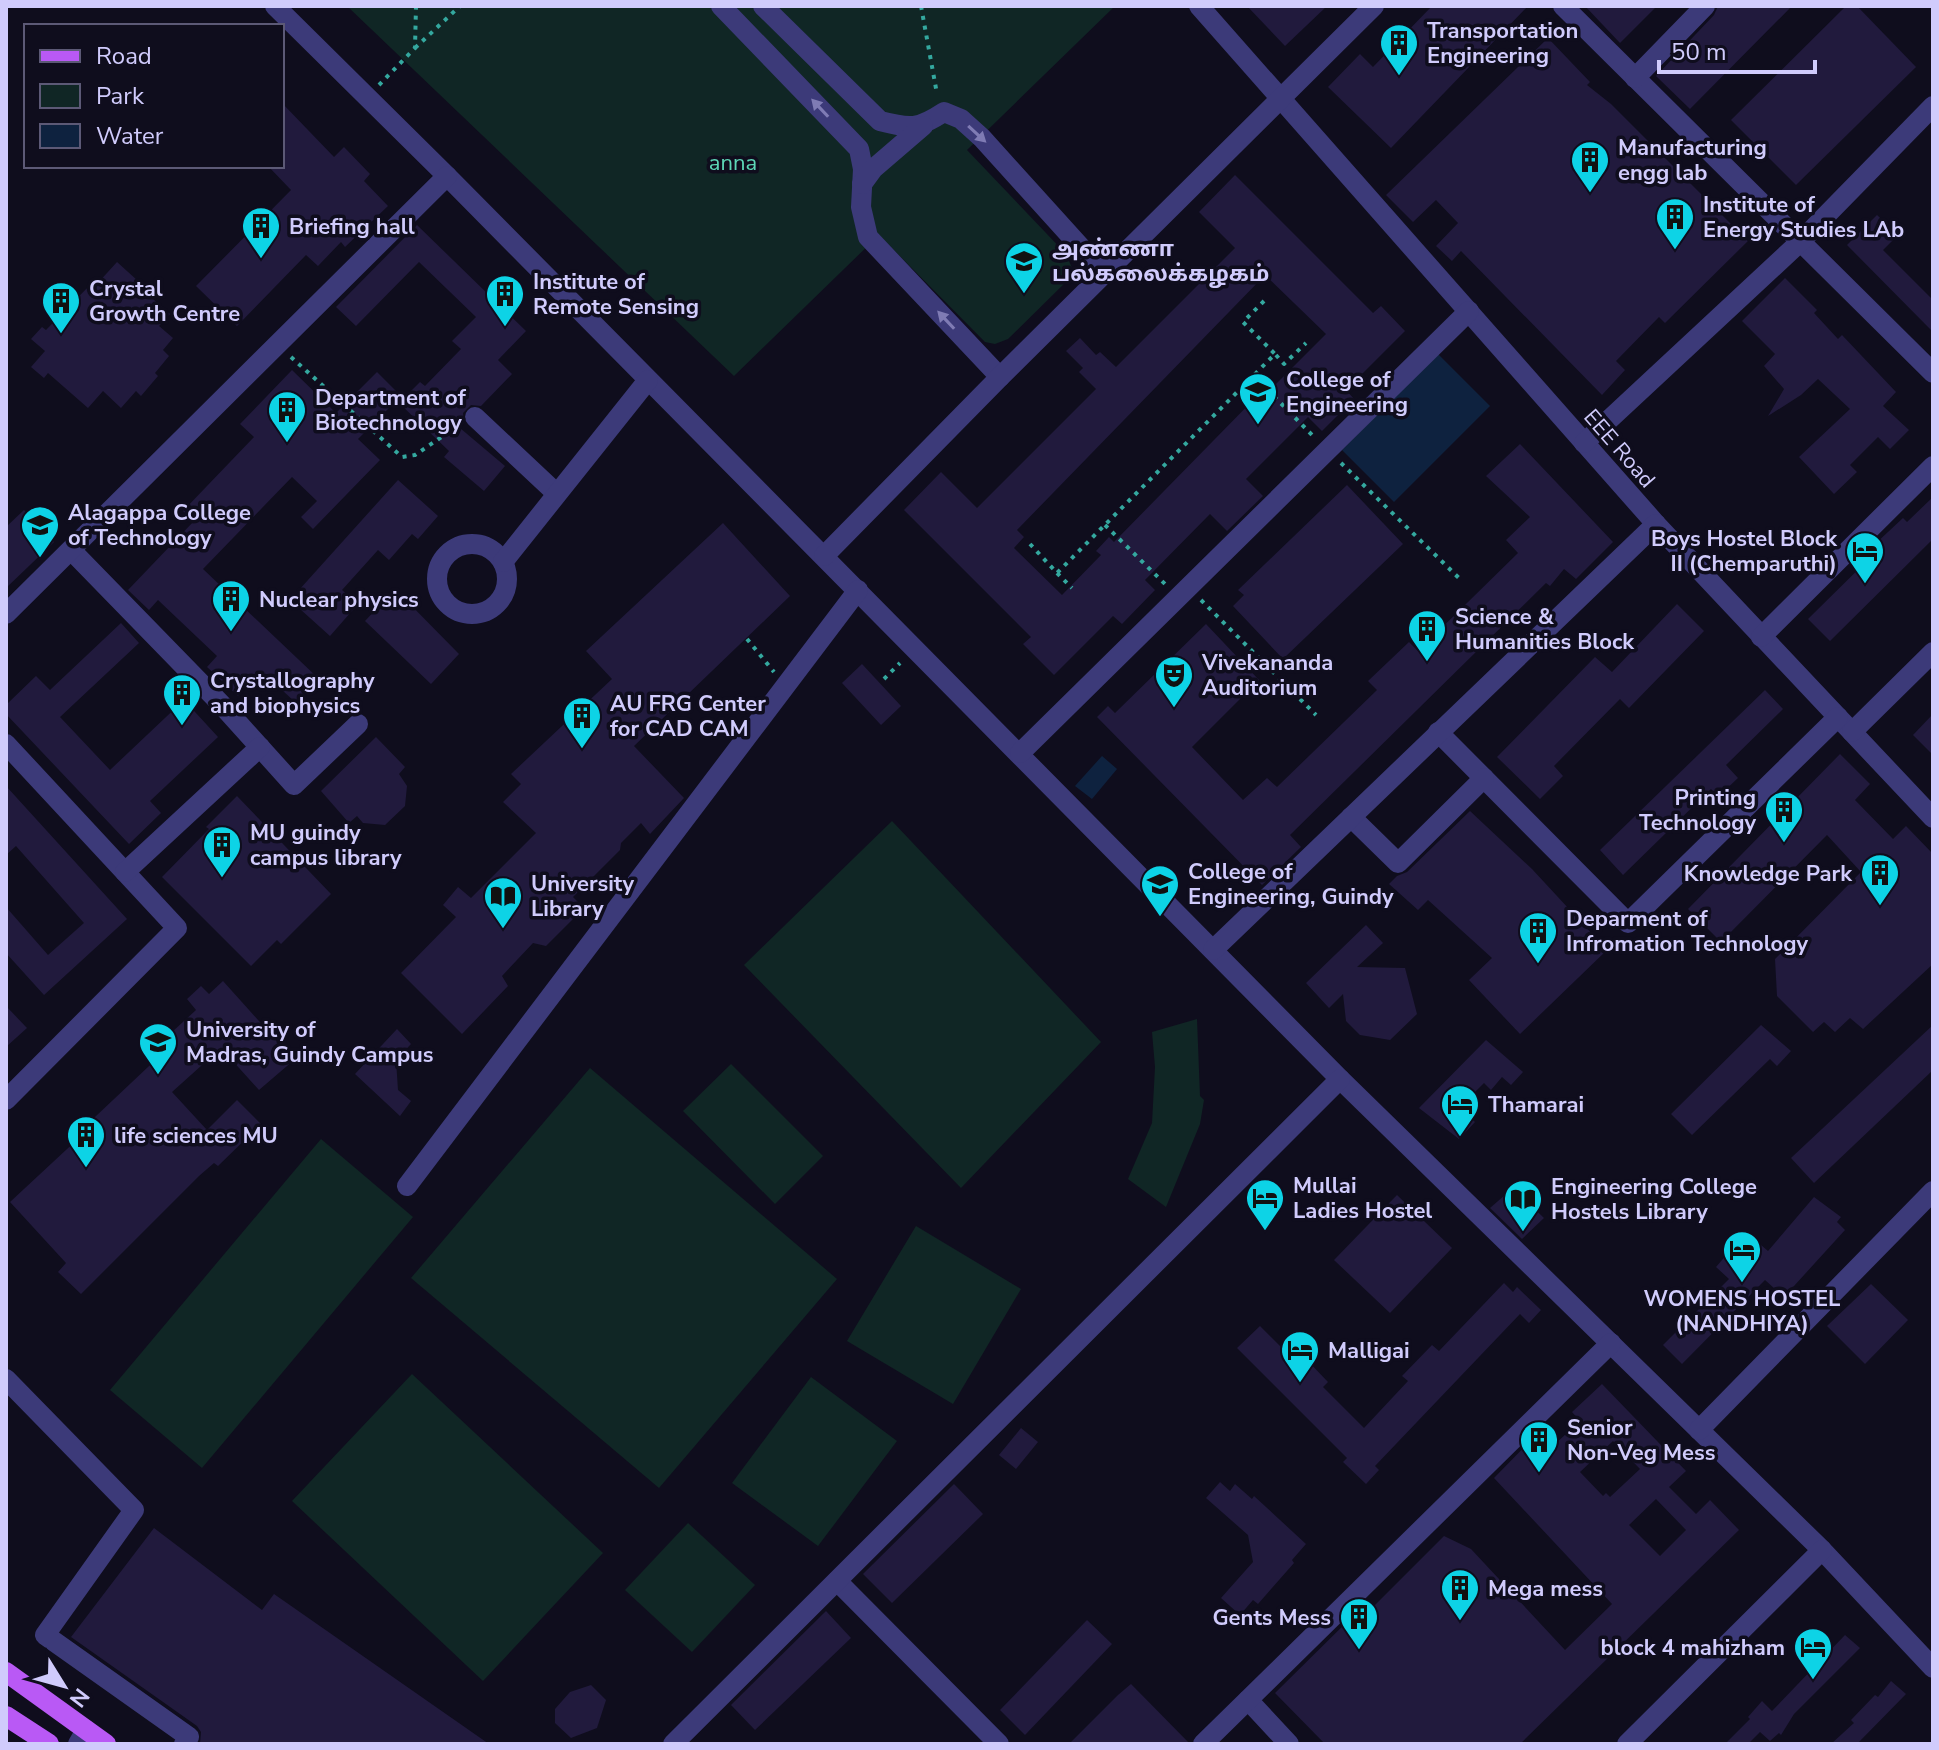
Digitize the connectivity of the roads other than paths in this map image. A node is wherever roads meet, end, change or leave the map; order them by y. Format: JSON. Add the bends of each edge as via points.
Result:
{"nodes":[{"id":1,"x":275,"y":6,"type":"edge"},
{"id":2,"x":721,"y":6,"type":"edge"},
{"id":3,"x":763,"y":6,"type":"edge"},
{"id":4,"x":1199,"y":6,"type":"edge"},
{"id":5,"x":1374,"y":6,"type":"edge"},
{"id":6,"x":1563,"y":6,"type":"edge"},
{"id":7,"x":1705,"y":6,"type":"edge"},
{"id":8,"x":1635,"y":78,"type":"junction"},
{"id":9,"x":1281,"y":101,"type":"junction"},
{"id":10,"x":1933,"y":106,"type":"edge"},
{"id":11,"x":923,"y":126,"type":"junction"},
{"id":12,"x":447,"y":176,"type":"junction"},
{"id":13,"x":862,"y":184,"type":"junction"},
{"id":14,"x":1800,"y":242,"type":"junction"},
{"id":15,"x":1105,"y":274,"type":"junction"},
{"id":16,"x":1469,"y":311,"type":"junction"},
{"id":17,"x":1933,"y":373,"type":"edge"},
{"id":18,"x":1000,"y":377,"type":"junction"},
{"id":19,"x":648,"y":380,"type":"junction"},
{"id":20,"x":475,"y":417,"type":"road end"},
{"id":21,"x":1584,"y":443,"type":"junction"},
{"id":22,"x":1933,"y":466,"type":"edge"},
{"id":23,"x":556,"y":493,"type":"junction"},
{"id":24,"x":1656,"y":524,"type":"junction"},
{"id":25,"x":71,"y":550,"type":"junction"},
{"id":26,"x":824,"y":556,"type":"junction"},
{"id":27,"x":503,"y":562,"type":"dead end"},
{"id":28,"x":858,"y":590,"type":"junction"},
{"id":29,"x":6,"y":614,"type":"edge"},
{"id":30,"x":1761,"y":637,"type":"junction"},
{"id":31,"x":1933,"y":652,"type":"edge"},
{"id":32,"x":358,"y":724,"type":"dead end"},
{"id":33,"x":1845,"y":725,"type":"junction"},
{"id":34,"x":1438,"y":732,"type":"junction"},
{"id":35,"x":260,"y":747,"type":"junction"},
{"id":36,"x":1020,"y":753,"type":"junction"},
{"id":37,"x":9,"y":754,"type":"edge"},
{"id":38,"x":1484,"y":778,"type":"junction"},
{"id":39,"x":1351,"y":817,"type":"junction"},
{"id":40,"x":1933,"y":818,"type":"edge"},
{"id":41,"x":125,"y":872,"type":"junction"},
{"id":42,"x":1213,"y":950,"type":"junction"},
{"id":43,"x":1340,"y":1079,"type":"junction"},
{"id":44,"x":6,"y":1100,"type":"edge"},
{"id":45,"x":407,"y":1186,"type":"dead end"},
{"id":46,"x":1933,"y":1191,"type":"edge"},
{"id":47,"x":1611,"y":1343,"type":"junction"},
{"id":48,"x":6,"y":1379,"type":"edge"},
{"id":49,"x":1699,"y":1430,"type":"junction"},
{"id":50,"x":1822,"y":1550,"type":"junction"},
{"id":51,"x":837,"y":1581,"type":"junction"},
{"id":52,"x":1933,"y":1668,"type":"edge"},
{"id":53,"x":6,"y":1672,"type":"edge"},
{"id":54,"x":1248,"y":1700,"type":"junction"},
{"id":55,"x":6,"y":1716,"type":"edge"},
{"id":56,"x":82,"y":1737,"type":"edge"},
{"id":57,"x":683,"y":1741,"type":"edge"},
{"id":58,"x":49,"y":1744,"type":"edge"},
{"id":59,"x":106,"y":1744,"type":"edge"},
{"id":60,"x":184,"y":1744,"type":"edge"},
{"id":61,"x":999,"y":1744,"type":"edge"},
{"id":62,"x":1203,"y":1744,"type":"edge"},
{"id":63,"x":1289,"y":1744,"type":"edge"},
{"id":64,"x":1627,"y":1744,"type":"edge"}],
"edges":[{"from":1,"to":12,"type":"lane"},
{"from":13,"to":2,"type":"lane","one_way":true,"via":[[859,149]]},
{"from":3,"to":11,"type":"lane","via":[[880,121]]},
{"from":4,"to":9,"type":"lane","name":"EEE Road"},
{"from":5,"to":9,"type":"lane"},
{"from":6,"to":8,"type":"lane"},
{"from":7,"to":8,"type":"lane"},
{"from":8,"to":14,"type":"lane"},
{"from":9,"to":15,"type":"lane"},
{"from":9,"to":16,"type":"lane","name":"EEE Road"},
{"from":10,"to":14,"type":"lane"},
{"from":11,"to":13,"type":"lane"},
{"from":11,"to":15,"type":"lane","one_way":true,"via":[[944,112],[961,119]]},
{"from":12,"to":19,"type":"lane"},
{"from":12,"to":25,"type":"lane"},
{"from":18,"to":13,"type":"lane","one_way":true,"via":[[868,237]]},
{"from":14,"to":17,"type":"lane"},
{"from":14,"to":21,"type":"lane"},
{"from":15,"to":18,"type":"lane"},
{"from":16,"to":21,"type":"lane","name":"EEE Road"},
{"from":16,"to":36,"type":"lane"},
{"from":18,"to":26,"type":"lane"},
{"from":19,"to":23,"type":"lane"},
{"from":19,"to":26,"type":"lane"},
{"from":20,"to":23,"type":"lane"},
{"from":21,"to":24,"type":"lane","name":"EEE Road"},
{"from":22,"to":30,"type":"lane"},
{"from":23,"to":27,"type":"lane"},
{"from":24,"to":30,"type":"lane","name":"EEE Road"},
{"from":24,"to":34,"type":"lane"},
{"from":25,"to":29,"type":"lane"},
{"from":25,"to":35,"type":"lane"},
{"from":26,"to":28,"type":"lane"},
{"from":28,"to":36,"type":"lane"},
{"from":28,"to":45,"type":"lane"},
{"from":30,"to":33,"type":"lane","name":"EEE Road"},
{"from":31,"to":33,"type":"lane"},
{"from":32,"to":35,"type":"lane","via":[[294,785]]},
{"from":33,"to":38,"type":"lane","via":[[1628,923]]},
{"from":33,"to":40,"type":"lane","name":"EEE Road"},
{"from":34,"to":38,"type":"lane"},
{"from":34,"to":39,"type":"lane"},
{"from":35,"to":41,"type":"lane"},
{"from":36,"to":42,"type":"lane"},
{"from":37,"to":41,"type":"lane"},
{"from":38,"to":39,"type":"lane","via":[[1398,863]]},
{"from":39,"to":42,"type":"lane"},
{"from":41,"to":44,"type":"lane","via":[[177,928]]},
{"from":42,"to":43,"type":"lane"},
{"from":43,"to":47,"type":"lane"},
{"from":43,"to":51,"type":"lane"},
{"from":46,"to":49,"type":"lane"},
{"from":47,"to":49,"type":"lane"},
{"from":47,"to":54,"type":"lane"},
{"from":48,"to":60,"type":"lane","via":[[134,1510],[45,1635],[189,1737]]},
{"from":49,"to":50,"type":"lane"},
{"from":50,"to":52,"type":"lane"},
{"from":50,"to":64,"type":"lane"},
{"from":51,"to":57,"type":"lane"},
{"from":51,"to":61,"type":"lane"},
{"from":53,"to":56,"type":"main road"},
{"from":54,"to":62,"type":"lane"},
{"from":54,"to":63,"type":"lane"},
{"from":55,"to":58,"type":"main road"},
{"from":56,"to":59,"type":"main road"}]}
